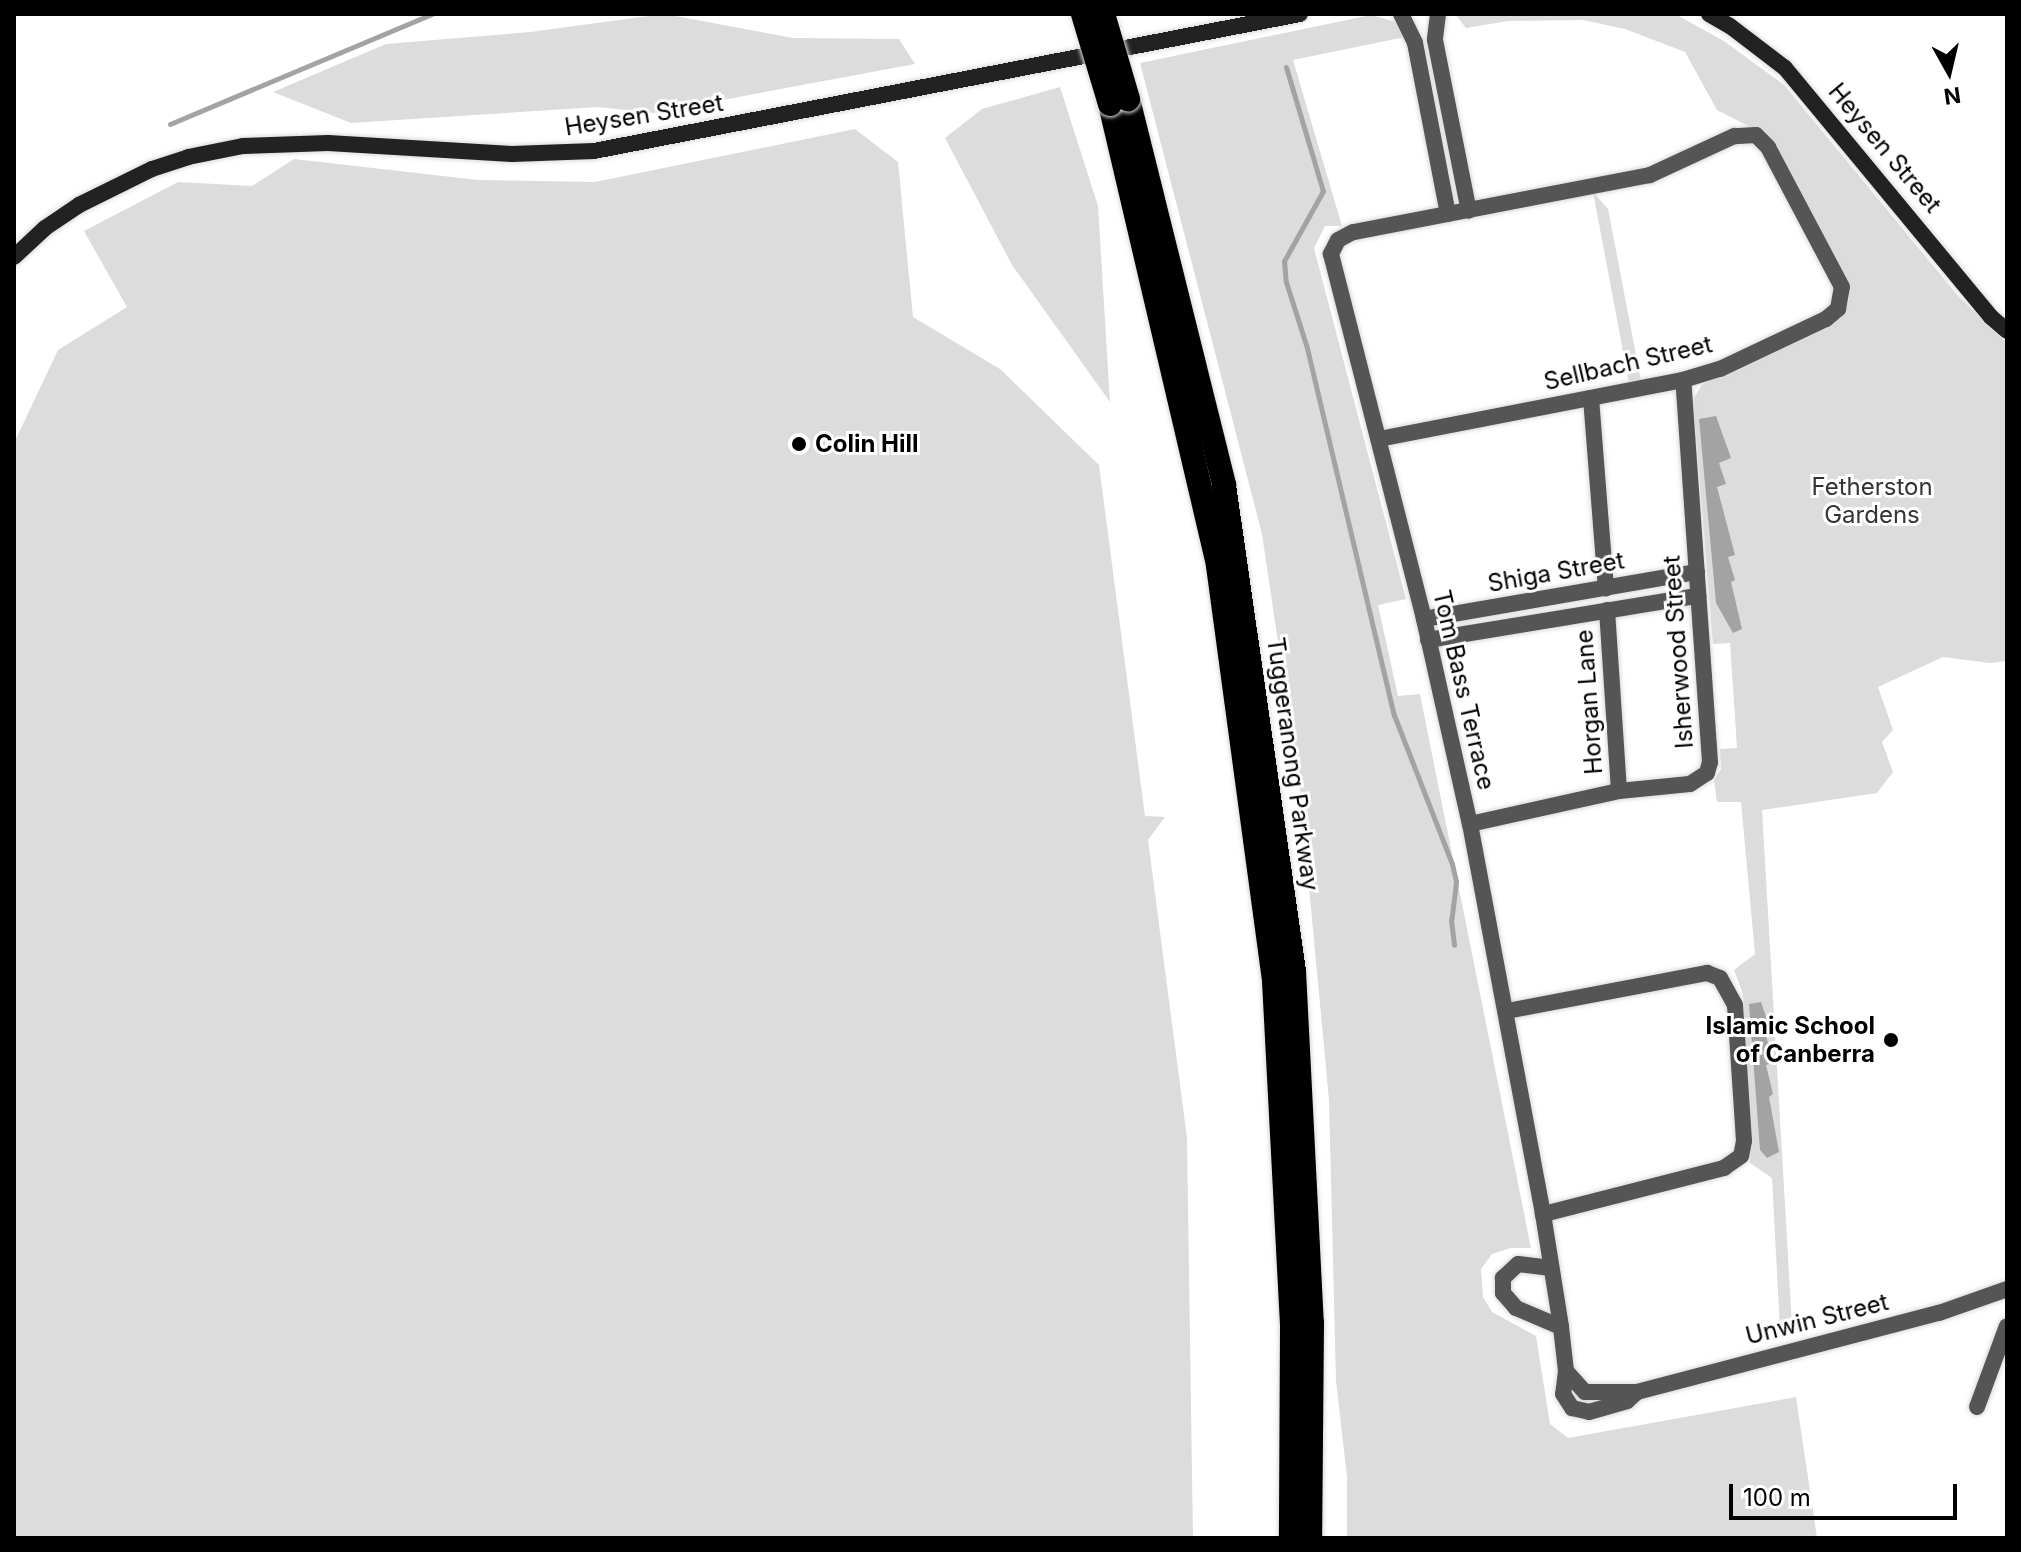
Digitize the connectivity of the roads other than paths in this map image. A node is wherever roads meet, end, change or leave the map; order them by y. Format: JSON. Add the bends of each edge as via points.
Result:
{"nodes":[{"id":1,"x":1083,"y":14,"type":"edge"},
{"id":2,"x":1103,"y":14,"type":"edge"},
{"id":3,"x":1300,"y":14,"type":"edge"},
{"id":4,"x":1401,"y":14,"type":"edge"},
{"id":5,"x":1438,"y":14,"type":"edge"},
{"id":6,"x":1709,"y":14,"type":"edge"},
{"id":7,"x":1119,"y":102,"type":"junction"},
{"id":8,"x":1469,"y":211,"type":"junction"},
{"id":9,"x":1448,"y":214,"type":"junction"},
{"id":10,"x":14,"y":257,"type":"edge"},
{"id":11,"x":2007,"y":331,"type":"edge"},
{"id":12,"x":1683,"y":380,"type":"junction"},
{"id":13,"x":1591,"y":398,"type":"junction"},
{"id":14,"x":1379,"y":439,"type":"junction"},
{"id":15,"x":1697,"y":572,"type":"junction"},
{"id":16,"x":1606,"y":588,"type":"junction"},
{"id":17,"x":1698,"y":596,"type":"junction"},
{"id":18,"x":1607,"y":610,"type":"junction"},
{"id":19,"x":1424,"y":619,"type":"junction"},
{"id":20,"x":1428,"y":640,"type":"junction"},
{"id":21,"x":1619,"y":791,"type":"junction"},
{"id":22,"x":1470,"y":824,"type":"junction"},
{"id":23,"x":1507,"y":1011,"type":"junction"},
{"id":24,"x":1543,"y":1214,"type":"junction"},
{"id":25,"x":1551,"y":1268,"type":"junction"},
{"id":26,"x":2007,"y":1289,"type":"edge"},
{"id":27,"x":2007,"y":1326,"type":"edge"},
{"id":28,"x":1561,"y":1327,"type":"junction"},
{"id":29,"x":1566,"y":1371,"type":"joint"},
{"id":30,"x":1977,"y":1407,"type":"dead end"},
{"id":31,"x":1291,"y":1538,"type":"edge"},
{"id":32,"x":1310,"y":1538,"type":"edge"}],
"edges":[{"from":1,"to":7,"type":"highway","name":"Tuggeranong Parkway","bridge":true},
{"from":2,"to":7,"type":"highway","name":"Tuggeranong Parkway","bridge":true},
{"from":3,"to":10,"type":"main road","name":"Heysen Street","via":[[594,151],[512,154],[328,143],[243,146],[152,169],[79,205]]},
{"from":4,"to":9,"type":"street","via":[[1415,43]]},
{"from":5,"to":8,"type":"street","via":[[1435,40]]},
{"from":6,"to":11,"type":"main road","name":"Heysen Street","via":[[1785,68]]},
{"from":7,"to":31,"type":"highway","name":"Tuggeranong Parkway","via":[[1218,566],[1274,981],[1292,1329]]},
{"from":7,"to":32,"type":"highway","name":"Tuggeranong Parkway","via":[[1224,485],[1294,971],[1312,1323]]},
{"from":8,"to":9,"type":"street","name":"Sellbach Street"},
{"from":8,"to":12,"type":"street","name":"Sellbach Street","via":[[1650,175],[1734,136],[1756,135],[1768,147],[1842,287],[1838,309],[1720,369]]},
{"from":9,"to":14,"type":"street","name":"Tom Bass Terrace","via":[[1353,232],[1332,249]]},
{"from":12,"to":13,"type":"street","name":"Sellbach Street"},
{"from":12,"to":15,"type":"street","name":"Isherwood Street"},
{"from":13,"to":14,"type":"street","name":"Sellbach Street"},
{"from":13,"to":16,"type":"street"},
{"from":14,"to":19,"type":"street","name":"Tom Bass Terrace"},
{"from":15,"to":16,"type":"street","name":"Shiga Street"},
{"from":15,"to":17,"type":"street","name":"Isherwood Street"},
{"from":16,"to":19,"type":"street","name":"Shiga Street"},
{"from":17,"to":18,"type":"street","name":"Shiga Street"},
{"from":17,"to":21,"type":"street","name":"Isherwood Street","via":[[1707,773],[1690,784]]},
{"from":18,"to":20,"type":"street","name":"Shiga Street"},
{"from":18,"to":21,"type":"street","name":"Horgan Lane"},
{"from":19,"to":20,"type":"street","name":"Tom Bass Terrace"},
{"from":20,"to":22,"type":"street","name":"Tom Bass Terrace"},
{"from":21,"to":22,"type":"street","name":"Isherwood Street"},
{"from":22,"to":23,"type":"street","name":"Tom Bass Terrace"},
{"from":23,"to":24,"type":"street","name":"Tom Bass Terrace"},
{"from":23,"to":24,"type":"street","via":[[1707,973],[1720,978],[1735,1005],[1741,1156],[1724,1168]]},
{"from":24,"to":25,"type":"street","name":"Tom Bass Terrace"},
{"from":25,"to":28,"type":"street","name":"Tom Bass Terrace"},
{"from":25,"to":28,"type":"street","via":[[1524,1262],[1513,1266],[1503,1278],[1503,1293],[1516,1308]]},
{"from":26,"to":29,"type":"street","name":"Unwin Street","via":[[1939,1313],[1637,1392],[1600,1410],[1572,1408],[1563,1394]]},
{"from":27,"to":30,"type":"street"},
{"from":28,"to":29,"type":"street","name":"Tom Bass Terrace"}]}
